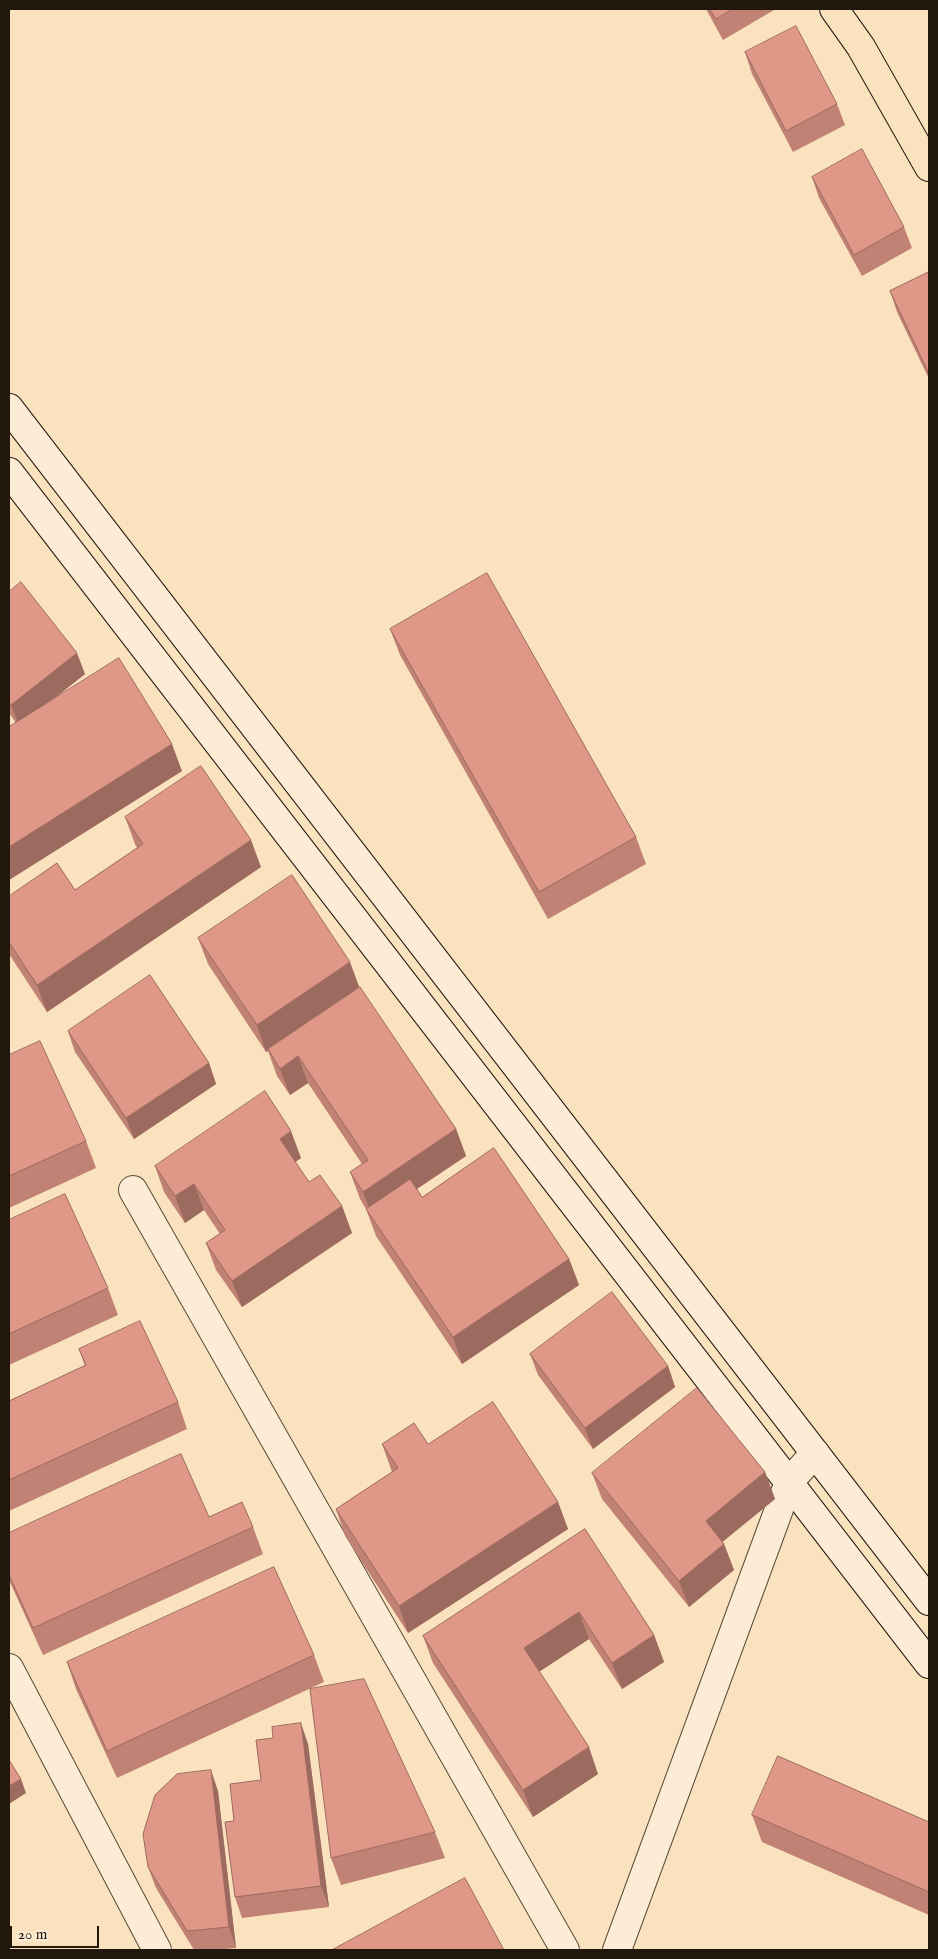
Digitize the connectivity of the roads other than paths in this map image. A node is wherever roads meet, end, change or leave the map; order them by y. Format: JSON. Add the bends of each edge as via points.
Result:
{"nodes":[{"id":1,"x":834,"y":9,"type":"edge"},
{"id":2,"x":929,"y":167,"type":"edge"},
{"id":3,"x":9,"y":408,"type":"edge"},
{"id":4,"x":9,"y":472,"type":"edge"},
{"id":5,"x":134,"y":1190,"type":"dead end"},
{"id":6,"x":815,"y":1454,"type":"junction"},
{"id":7,"x":789,"y":1482,"type":"junction"},
{"id":8,"x":929,"y":1601,"type":"edge"},
{"id":9,"x":929,"y":1664,"type":"edge"},
{"id":10,"x":9,"y":1668,"type":"edge"},
{"id":11,"x":157,"y":1950,"type":"edge"},
{"id":12,"x":565,"y":1950,"type":"edge"},
{"id":13,"x":617,"y":1950,"type":"edge"}],
"edges":[{"from":1,"to":2,"type":"main road","via":[[861,47]]},
{"from":3,"to":6,"type":"street"},
{"from":4,"to":7,"type":"street"},
{"from":5,"to":12,"type":"street"},
{"from":6,"to":7,"type":"street"},
{"from":6,"to":8,"type":"street"},
{"from":7,"to":9,"type":"street"},
{"from":7,"to":13,"type":"street"},
{"from":10,"to":11,"type":"street"}]}
